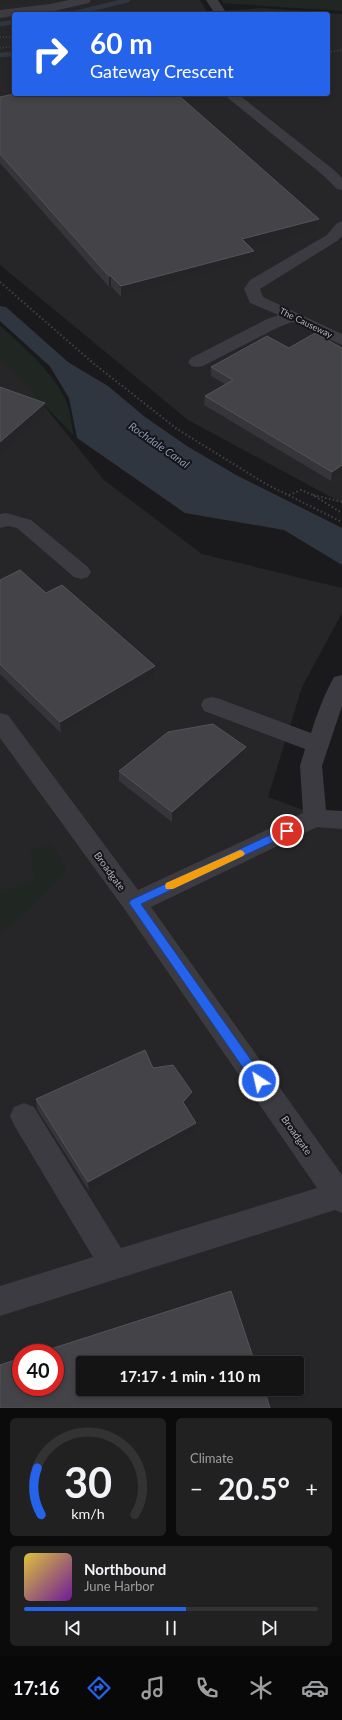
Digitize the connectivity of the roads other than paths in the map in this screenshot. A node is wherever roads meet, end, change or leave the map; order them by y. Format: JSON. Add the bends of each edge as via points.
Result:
{"nodes":[{"id":1,"x":85,"y":0,"type":"edge"},
{"id":2,"x":212,"y":0,"type":"edge"},
{"id":3,"x":17,"y":12,"type":"edge"},
{"id":4,"x":220,"y":12,"type":"edge"},
{"id":5,"x":12,"y":13,"type":"edge"},
{"id":6,"x":0,"y":14,"type":"edge"},
{"id":7,"x":233,"y":96,"type":"edge"},
{"id":8,"x":342,"y":186,"type":"edge"},
{"id":9,"x":342,"y":226,"type":"edge"},
{"id":10,"x":293,"y":316,"type":"junction"},
{"id":11,"x":342,"y":340,"type":"edge"},
{"id":12,"x":197,"y":362,"type":"dead end"},
{"id":13,"x":0,"y":522,"type":"edge"},
{"id":14,"x":81,"y":572,"type":"dead end"},
{"id":15,"x":342,"y":683,"type":"edge"},
{"id":16,"x":212,"y":705,"type":"dead end"},
{"id":17,"x":0,"y":721,"type":"edge"},
{"id":18,"x":318,"y":745,"type":"junction"},
{"id":19,"x":315,"y":818,"type":"junction"},
{"id":20,"x":342,"y":820,"type":"edge"},
{"id":21,"x":134,"y":903,"type":"junction"},
{"id":22,"x":24,"y":1116,"type":"dead end"},
{"id":23,"x":341,"y":1197,"type":"edge"},
{"id":24,"x":114,"y":1265,"type":"junction"},
{"id":25,"x":0,"y":1301,"type":"edge"}],
"edges":[{"from":1,"to":3,"type":"street"},
{"from":2,"to":4,"type":"street"},
{"from":5,"to":6,"type":"street"},
{"from":7,"to":8,"type":"street"},
{"from":9,"to":10,"type":"street","name":"The Causeway","via":[[332,238],[256,283],[252,289],[256,300]]},
{"from":10,"to":11,"type":"street","name":"The Causeway"},
{"from":10,"to":12,"type":"street","via":[[273,323]]},
{"from":13,"to":14,"type":"street","via":[[13,520],[24,524]]},
{"from":15,"to":18,"type":"street","via":[[333,700]]},
{"from":16,"to":18,"type":"street"},
{"from":17,"to":21,"type":"street","name":"Broadgate"},
{"from":18,"to":19,"type":"street","via":[[311,766]]},
{"from":19,"to":20,"type":"street"},
{"from":19,"to":21,"type":"street"},
{"from":21,"to":23,"type":"street","name":"Broadgate"},
{"from":22,"to":24,"type":"street"},
{"from":23,"to":24,"type":"street"},
{"from":24,"to":25,"type":"street"}]}
